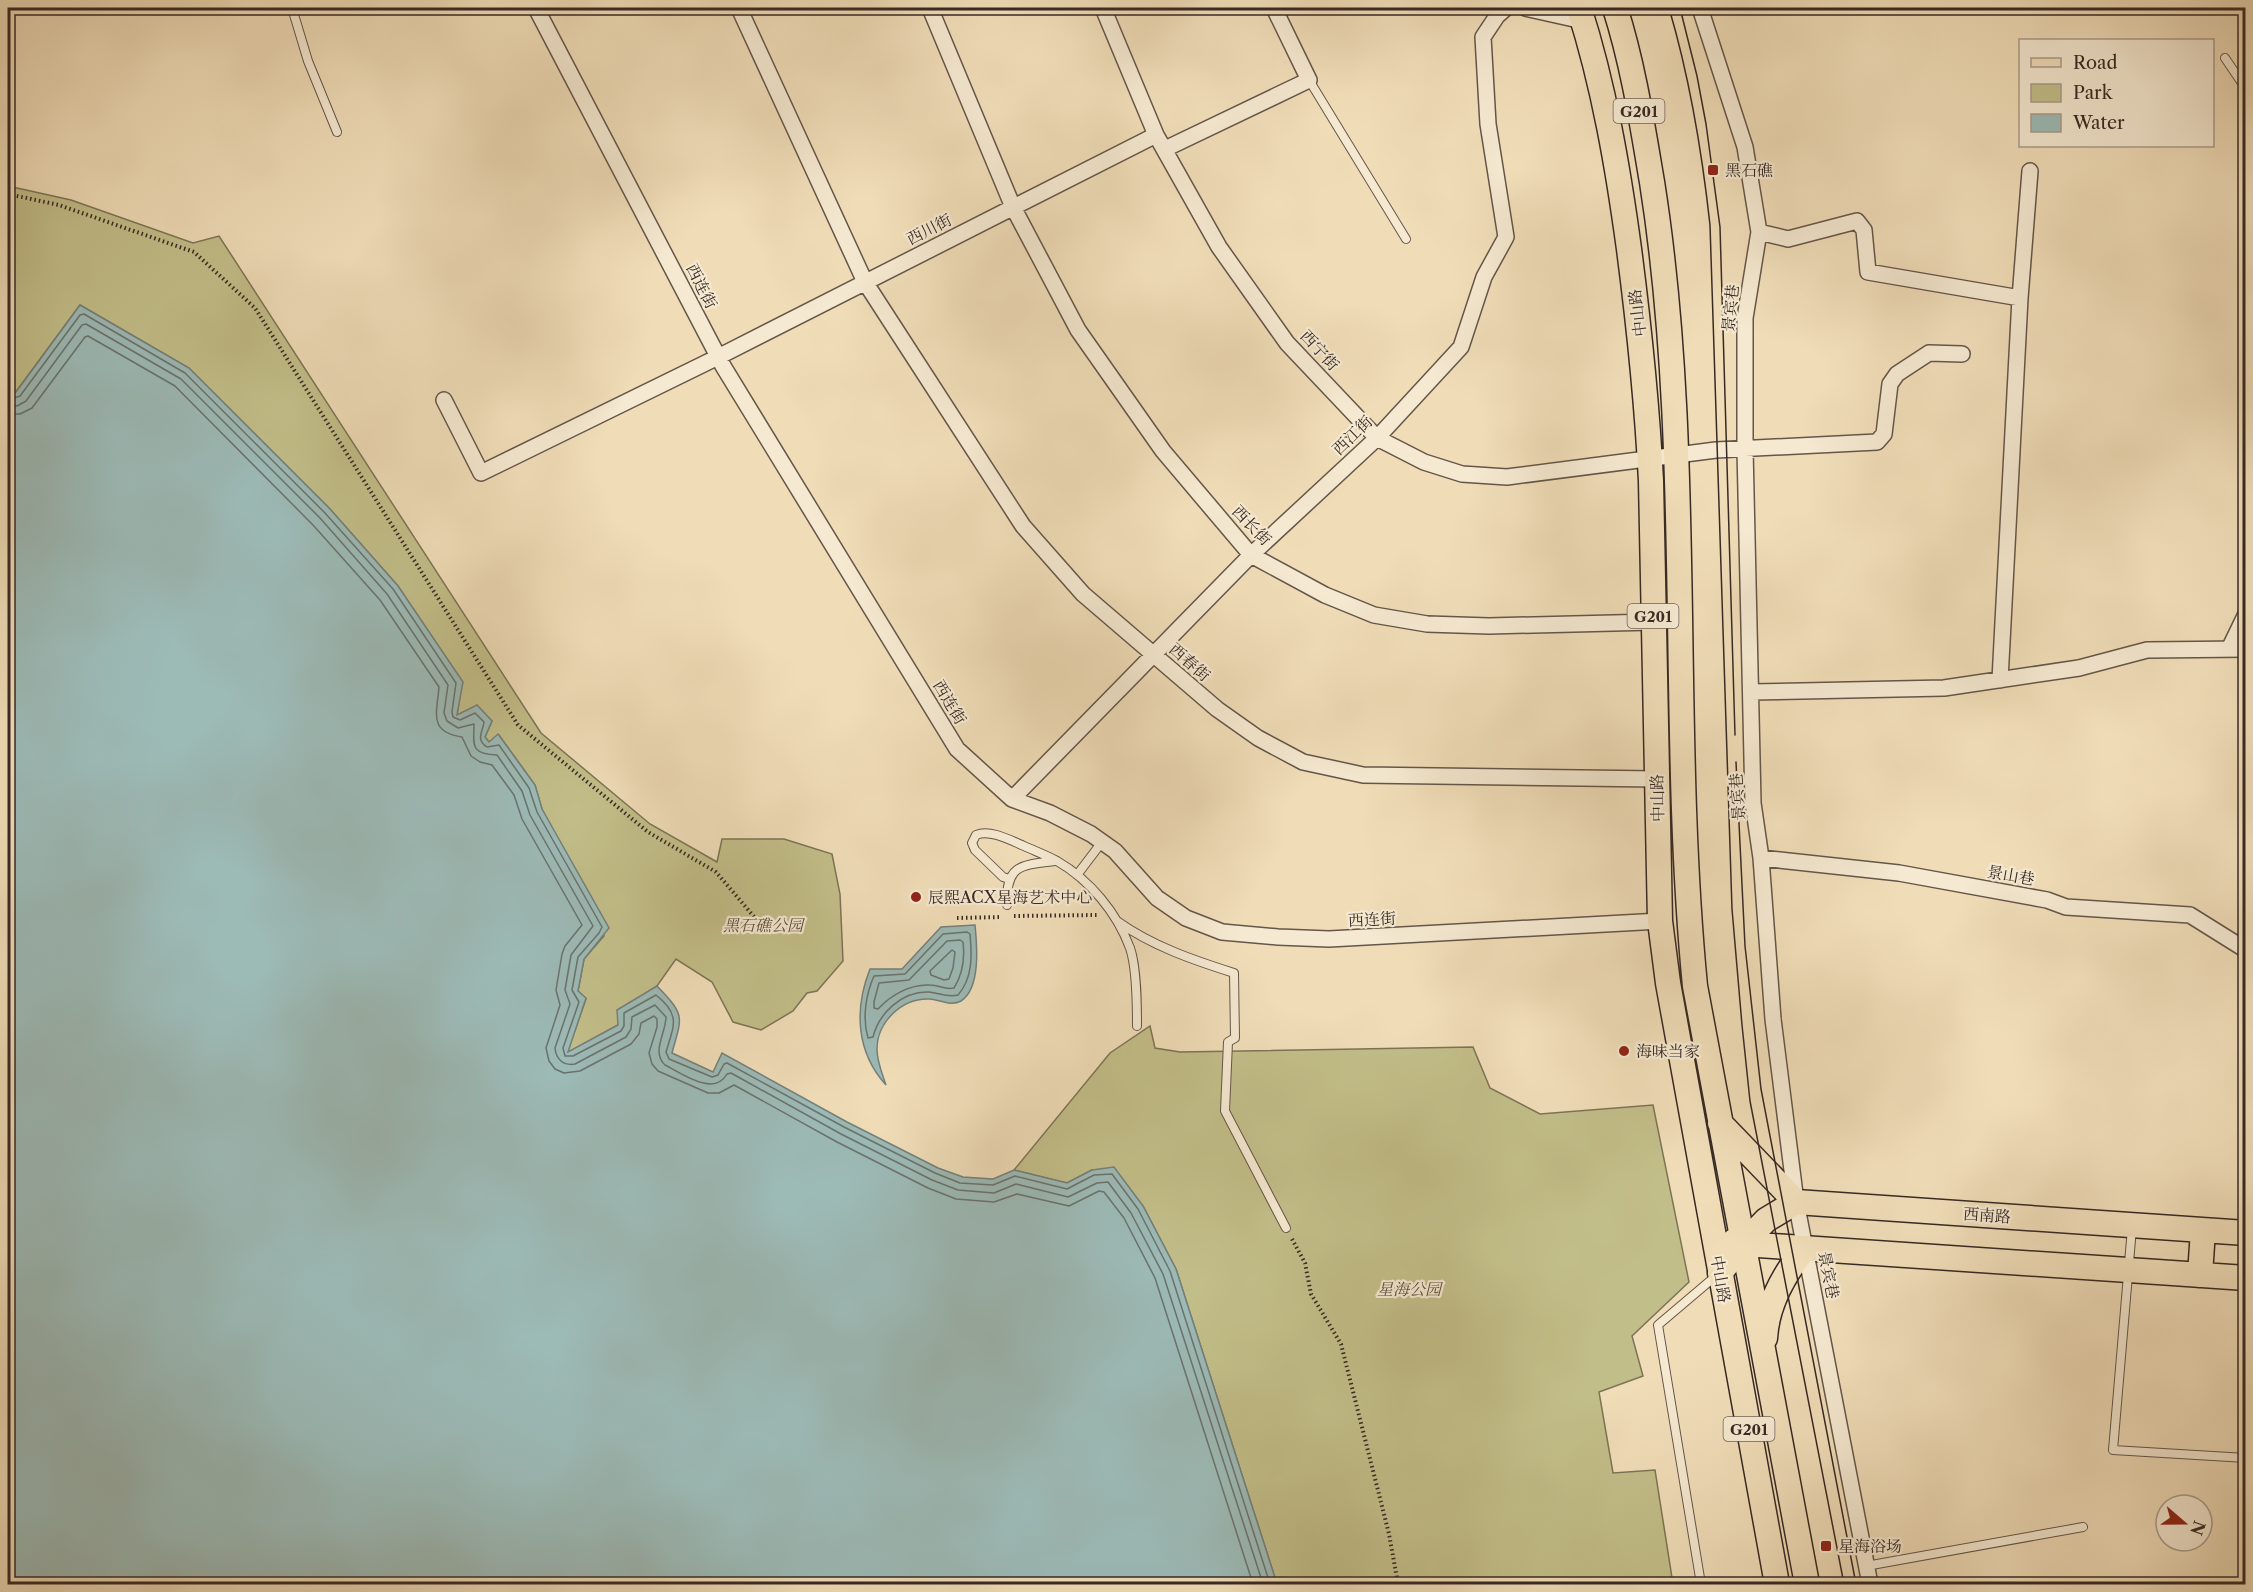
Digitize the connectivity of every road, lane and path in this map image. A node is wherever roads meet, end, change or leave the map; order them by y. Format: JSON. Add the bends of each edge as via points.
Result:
{"nodes":[{"id":1,"x":292,"y":8,"type":"edge"},
{"id":2,"x":536,"y":8,"type":"edge"},
{"id":3,"x":739,"y":8,"type":"edge"},
{"id":4,"x":930,"y":8,"type":"edge"},
{"id":5,"x":1103,"y":8,"type":"edge"},
{"id":6,"x":1275,"y":8,"type":"edge"},
{"id":7,"x":1506,"y":8,"type":"edge"},
{"id":8,"x":1525,"y":8,"type":"edge"},
{"id":9,"x":1615,"y":8,"type":"edge"},
{"id":10,"x":1700,"y":8,"type":"edge"},
{"id":11,"x":1581,"y":14,"type":"edge"},
{"id":12,"x":2225,"y":58,"type":"dead end"},
{"id":13,"x":1309,"y":80,"type":"junction"},
{"id":14,"x":2246,"y":89,"type":"edge"},
{"id":15,"x":337,"y":132,"type":"dead end"},
{"id":16,"x":1156,"y":135,"type":"junction"},
{"id":17,"x":1165,"y":149,"type":"junction"},
{"id":18,"x":2030,"y":171,"type":"dead end"},
{"id":19,"x":8,"y":194,"type":"edge"},
{"id":20,"x":1013,"y":207,"type":"junction"},
{"id":21,"x":1759,"y":232,"type":"junction"},
{"id":22,"x":1406,"y":239,"type":"dead end"},
{"id":23,"x":865,"y":282,"type":"junction"},
{"id":24,"x":2020,"y":298,"type":"junction"},
{"id":25,"x":1962,"y":354,"type":"dead end"},
{"id":26,"x":718,"y":357,"type":"junction"},
{"id":27,"x":444,"y":400,"type":"dead end"},
{"id":28,"x":1377,"y":438,"type":"junction"},
{"id":29,"x":1745,"y":449,"type":"junction"},
{"id":30,"x":1676,"y":455,"type":"junction"},
{"id":31,"x":1650,"y":458,"type":"junction"},
{"id":32,"x":1251,"y":555,"type":"junction"},
{"id":33,"x":2246,"y":614,"type":"edge"},
{"id":34,"x":1653,"y":622,"type":"junction"},
{"id":35,"x":2229,"y":649,"type":"junction"},
{"id":36,"x":2246,"y":650,"type":"edge"},
{"id":37,"x":1154,"y":655,"type":"junction"},
{"id":38,"x":2000,"y":680,"type":"junction"},
{"id":39,"x":1751,"y":692,"type":"junction"},
{"id":40,"x":1656,"y":779,"type":"junction"},
{"id":41,"x":1012,"y":799,"type":"junction"},
{"id":42,"x":1102,"y":842,"type":"junction"},
{"id":43,"x":1761,"y":858,"type":"junction"},
{"id":44,"x":1057,"y":861,"type":"junction"},
{"id":45,"x":1077,"y":875,"type":"junction"},
{"id":46,"x":1009,"y":879,"type":"junction"},
{"id":47,"x":1007,"y":905,"type":"dead end"},
{"id":48,"x":1023,"y":916,"type":"junction"},
{"id":49,"x":957,"y":918,"type":"dead end"},
{"id":50,"x":1115,"y":918,"type":"junction"},
{"id":51,"x":756,"y":919,"type":"dead end"},
{"id":52,"x":1660,"y":921,"type":"junction"},
{"id":53,"x":1024,"y":924,"type":"dead end"},
{"id":54,"x":2246,"y":950,"type":"edge"},
{"id":55,"x":1137,"y":1026,"type":"dead end"},
{"id":56,"x":1720,"y":1123,"type":"junction"},
{"id":57,"x":1796,"y":1202,"type":"junction"},
{"id":58,"x":2133,"y":1225,"type":"junction"},
{"id":59,"x":1712,"y":1226,"type":"junction"},
{"id":60,"x":1286,"y":1228,"type":"joint"},
{"id":61,"x":2203,"y":1230,"type":"junction"},
{"id":62,"x":2246,"y":1233,"type":"edge"},
{"id":63,"x":1743,"y":1244,"type":"junction"},
{"id":64,"x":1805,"y":1248,"type":"junction"},
{"id":65,"x":2128,"y":1270,"type":"junction"},
{"id":66,"x":1720,"y":1273,"type":"junction"},
{"id":67,"x":2200,"y":1275,"type":"junction"},
{"id":68,"x":2246,"y":1278,"type":"edge"},
{"id":69,"x":1764,"y":1352,"type":"junction"},
{"id":70,"x":2246,"y":1458,"type":"edge"},
{"id":71,"x":2084,"y":1527,"type":"dead end"},
{"id":72,"x":1866,"y":1566,"type":"junction"},
{"id":73,"x":1398,"y":1584,"type":"edge"},
{"id":74,"x":1701,"y":1584,"type":"edge"},
{"id":75,"x":1777,"y":1584,"type":"edge"},
{"id":76,"x":1807,"y":1584,"type":"edge"},
{"id":77,"x":1870,"y":1584,"type":"edge"}],
"edges":[{"from":1,"to":15,"type":"lane","via":[[308,61]]},
{"from":2,"to":26,"type":"street","name":"西连街"},
{"from":3,"to":23,"type":"street","name":"西春街"},
{"from":4,"to":20,"type":"street","name":"西长街"},
{"from":5,"to":16,"type":"street","name":"西宁街"},
{"from":6,"to":13,"type":"street"},
{"from":7,"to":28,"type":"street","name":"西江街","via":[[1483,37],[1488,124],[1506,237],[1484,277],[1461,347]]},
{"from":8,"to":11,"type":"street"},
{"from":9,"to":30,"type":"main road","name":"中山路","number":"G201","via":[[1635,86],[1657,215],[1669,310]]},
{"from":10,"to":21,"type":"street","name":"景宾巷","via":[[1745,147]]},
{"from":11,"to":31,"type":"main road","name":"中山路","number":"G201","via":[[1613,146],[1638,316]]},
{"from":12,"to":14,"type":"lane"},
{"from":13,"to":17,"type":"street"},
{"from":13,"to":22,"type":"lane"},
{"from":16,"to":17,"type":"street","name":"西宁街"},
{"from":16,"to":20,"type":"street","name":"西川街"},
{"from":17,"to":28,"type":"street","name":"西宁街","via":[[1220,247],[1287,342]]},
{"from":18,"to":24,"type":"street"},
{"from":19,"to":51,"type":"path","via":[[58,205],[194,252],[255,308],[518,725],[648,832],[716,872]]},
{"from":20,"to":23,"type":"street","name":"西川街"},
{"from":20,"to":32,"type":"street","name":"西长街","via":[[1078,330],[1162,450]]},
{"from":21,"to":24,"type":"street","via":[[1788,239],[1857,221],[1864,230],[1868,272]]},
{"from":21,"to":29,"type":"street","name":"景宾巷","via":[[1744,318]]},
{"from":23,"to":26,"type":"street","name":"西川街"},
{"from":23,"to":37,"type":"street","name":"西春街","via":[[1023,526],[1083,594]]},
{"from":24,"to":38,"type":"street"},
{"from":25,"to":29,"type":"street","name":"西宁街","via":[[1929,353],[1897,374],[1890,384],[1884,434],[1877,442]]},
{"from":26,"to":27,"type":"street","name":"西川街","via":[[481,473]]},
{"from":26,"to":41,"type":"street","name":"西连街","via":[[957,749]]},
{"from":28,"to":31,"type":"street","name":"西宁街","via":[[1424,462],[1462,474],[1507,477]]},
{"from":28,"to":32,"type":"street","name":"西江街"},
{"from":29,"to":30,"type":"street","name":"西宁街"},
{"from":29,"to":39,"type":"street","name":"景宾巷"},
{"from":30,"to":31,"type":"street","name":"西宁街"},
{"from":30,"to":56,"type":"main road","name":"中山路","number":"G201","via":[[1688,920],[1695,986]]},
{"from":31,"to":34,"type":"main road","name":"中山路","number":"G201"},
{"from":32,"to":34,"type":"street","name":"西长街","via":[[1325,595],[1374,615],[1427,624]]},
{"from":32,"to":37,"type":"street","name":"西江街"},
{"from":33,"to":35,"type":"street"},
{"from":34,"to":40,"type":"main road","name":"中山路","number":"G201"},
{"from":35,"to":36,"type":"street"},
{"from":35,"to":38,"type":"street","via":[[2147,650],[2079,668]]},
{"from":37,"to":40,"type":"street","name":"西春街","via":[[1217,710],[1303,762],[1363,775]]},
{"from":37,"to":41,"type":"street","name":"西江街"},
{"from":38,"to":39,"type":"street","via":[[1944,688]]},
{"from":39,"to":43,"type":"street","name":"景宾巷","via":[[1753,803]]},
{"from":40,"to":52,"type":"main road","name":"中山路","number":"G201"},
{"from":41,"to":42,"type":"street","name":"西连街","via":[[1050,813]]},
{"from":42,"to":45,"type":"lane"},
{"from":42,"to":52,"type":"street","name":"西连街","via":[[1157,898],[1186,918],[1222,932],[1329,939]]},
{"from":43,"to":54,"type":"street","name":"景山巷","via":[[1899,873],[2047,900],[2066,907],[2190,915]]},
{"from":43,"to":57,"type":"street","name":"景宾巷","via":[[1773,1019]]},
{"from":44,"to":45,"type":"lane"},
{"from":44,"to":46,"type":"lane","via":[[1028,864]]},
{"from":44,"to":46,"type":"lane","via":[[993,834],[976,835],[972,843],[975,850]]},
{"from":45,"to":50,"type":"lane"},
{"from":46,"to":47,"type":"lane"},
{"from":48,"to":49,"type":"path"},
{"from":48,"to":50,"type":"path"},
{"from":48,"to":53,"type":"path"},
{"from":50,"to":55,"type":"lane","via":[[1131,950]]},
{"from":50,"to":60,"type":"lane","via":[[1147,939],[1234,973],[1235,1038],[1228,1042],[1225,1112]]},
{"from":52,"to":59,"type":"main road","name":"中山路","number":"G201"},
{"from":56,"to":57,"type":"main road"},
{"from":56,"to":63,"type":"main road","name":"中山路","number":"G201"},
{"from":57,"to":58,"type":"main road","name":"西南路"},
{"from":57,"to":63,"type":"main road","via":[[1766,1220]]},
{"from":57,"to":64,"type":"street","name":"景宾巷"},
{"from":58,"to":61,"type":"main road","name":"西南路"},
{"from":58,"to":65,"type":"lane"},
{"from":59,"to":63,"type":"main road","via":[[1726,1238]]},
{"from":59,"to":66,"type":"main road","name":"中山路","number":"G201"},
{"from":60,"to":73,"type":"path","via":[[1305,1263],[1311,1294],[1341,1344]]},
{"from":61,"to":62,"type":"main road","name":"西南路"},
{"from":61,"to":67,"type":"main road"},
{"from":63,"to":64,"type":"main road"},
{"from":63,"to":66,"type":"main road"},
{"from":63,"to":69,"type":"main road","name":"中山路","number":"G201"},
{"from":64,"to":65,"type":"main road"},
{"from":64,"to":69,"type":"main road","via":[[1779,1288],[1765,1330]]},
{"from":64,"to":72,"type":"street","name":"景宾巷"},
{"from":65,"to":67,"type":"main road"},
{"from":65,"to":70,"type":"lane","via":[[2113,1450]]},
{"from":66,"to":74,"type":"lane","via":[[1658,1325]]},
{"from":66,"to":75,"type":"main road","name":"中山路","number":"G201"},
{"from":67,"to":68,"type":"main road"},
{"from":69,"to":76,"type":"main road","name":"中山路","number":"G201"},
{"from":71,"to":72,"type":"lane"},
{"from":72,"to":77,"type":"street","name":"景宾巷"}]}
